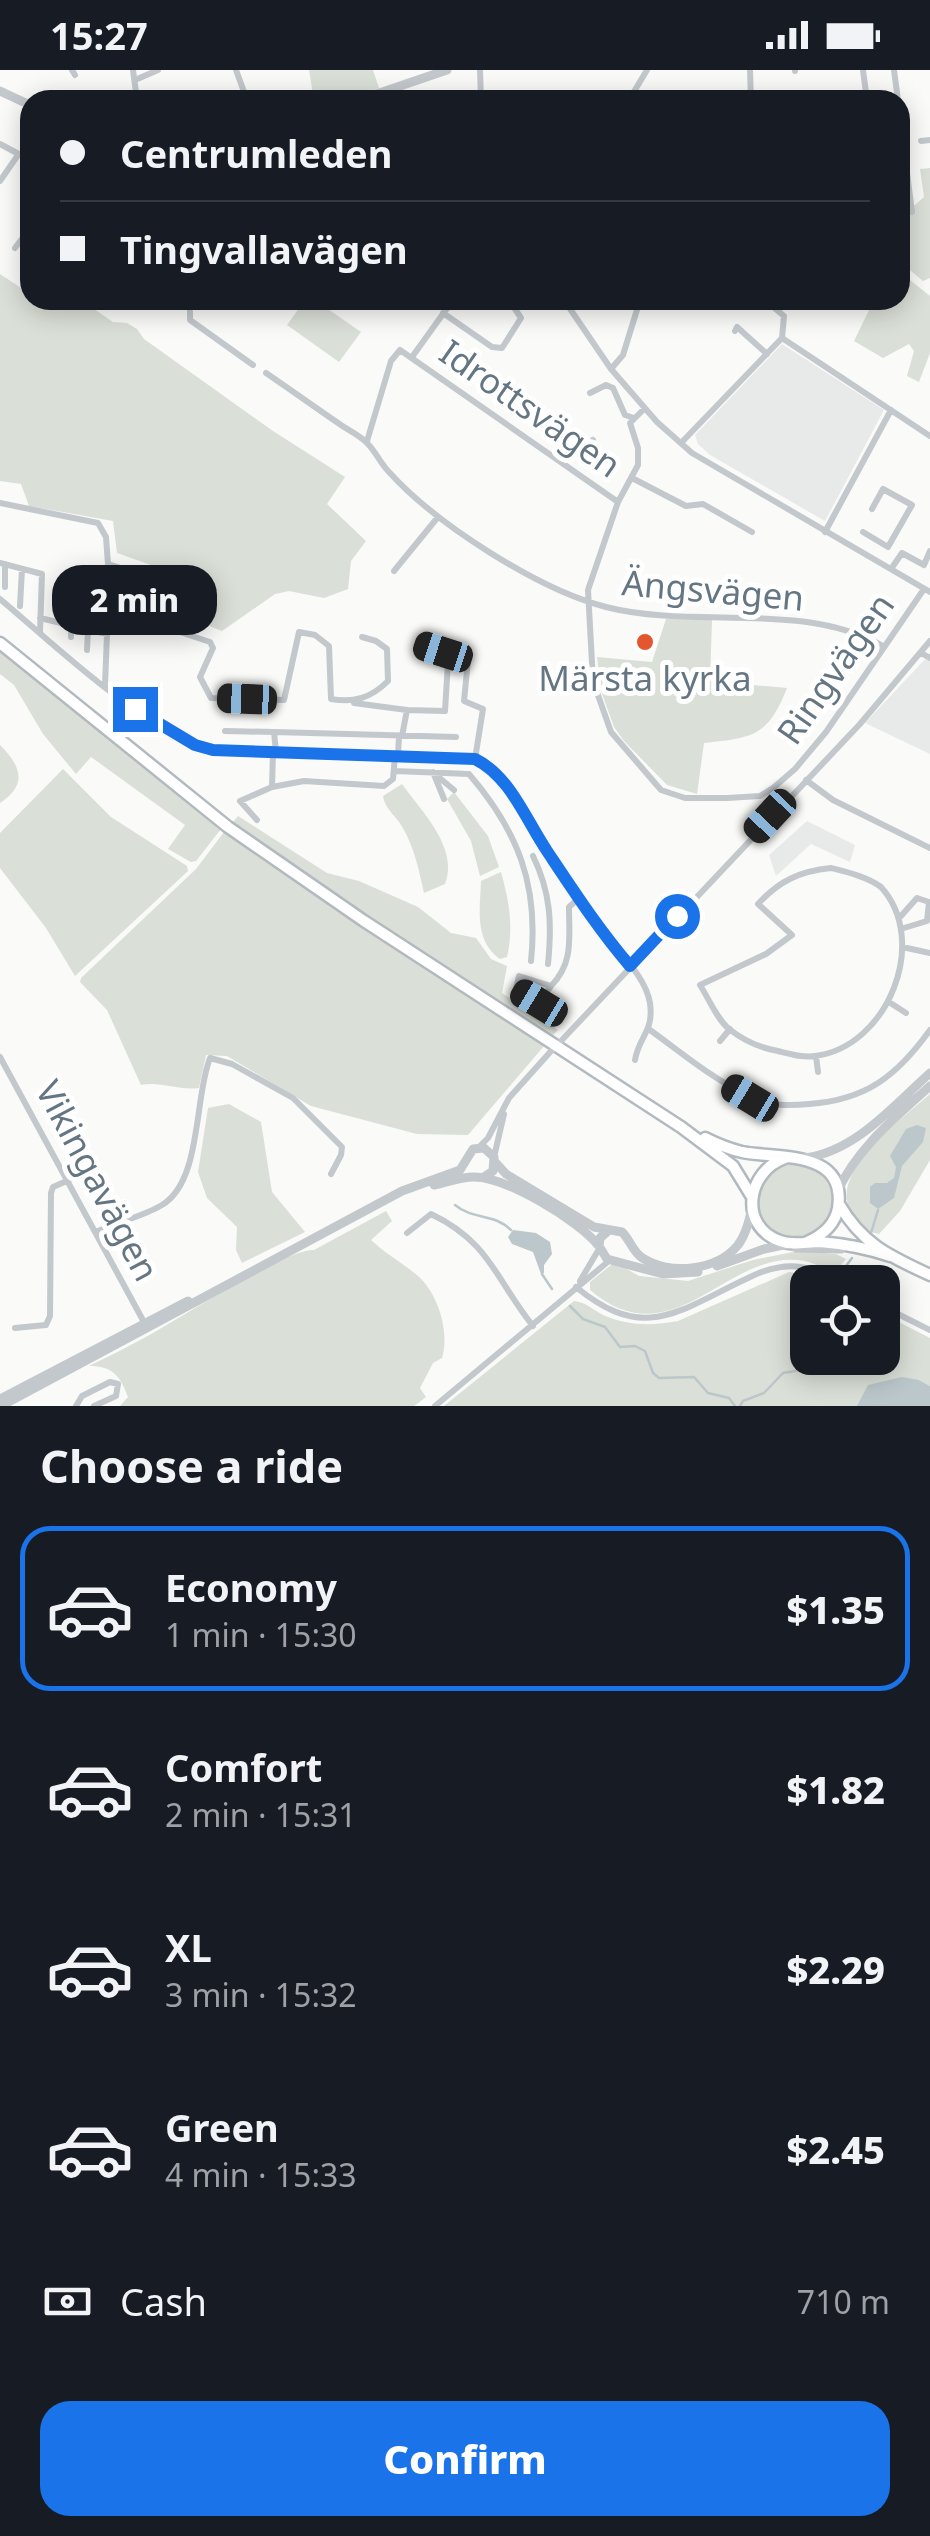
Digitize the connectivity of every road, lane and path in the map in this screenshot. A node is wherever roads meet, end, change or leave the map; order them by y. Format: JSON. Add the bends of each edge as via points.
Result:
{"nodes":[{"id":1,"x":133,"y":70,"type":"edge"},
{"id":2,"x":158,"y":70,"type":"edge"},
{"id":3,"x":447,"y":70,"type":"edge"},
{"id":4,"x":648,"y":70,"type":"edge"},
{"id":5,"x":430,"y":72,"type":"edge"},
{"id":6,"x":135,"y":80,"type":"junction"},
{"id":7,"x":136,"y":90,"type":"edge"},
{"id":8,"x":384,"y":90,"type":"edge"},
{"id":9,"x":633,"y":90,"type":"edge"},
{"id":10,"x":930,"y":140,"type":"edge"},
{"id":11,"x":920,"y":141,"type":"dead end"},
{"id":12,"x":0,"y":144,"type":"edge"},
{"id":13,"x":18,"y":156,"type":"joint"},
{"id":14,"x":0,"y":181,"type":"edge"},
{"id":15,"x":910,"y":196,"type":"edge"},
{"id":16,"x":912,"y":212,"type":"dead end"},
{"id":17,"x":20,"y":240,"type":"edge"},
{"id":18,"x":14,"y":248,"type":"dead end"},
{"id":19,"x":190,"y":310,"type":"edge"},
{"id":20,"x":445,"y":310,"type":"edge"},
{"id":21,"x":516,"y":310,"type":"edge"},
{"id":22,"x":571,"y":310,"type":"edge"},
{"id":23,"x":637,"y":310,"type":"edge"},
{"id":24,"x":778,"y":310,"type":"edge"},
{"id":25,"x":443,"y":313,"type":"junction"},
{"id":26,"x":735,"y":331,"type":"dead end"},
{"id":27,"x":782,"y":338,"type":"junction"},
{"id":28,"x":767,"y":354,"type":"junction"},
{"id":29,"x":412,"y":357,"type":"junction"},
{"id":30,"x":253,"y":365,"type":"dead end"},
{"id":31,"x":611,"y":369,"type":"junction"},
{"id":32,"x":266,"y":373,"type":"dead end"},
{"id":33,"x":590,"y":393,"type":"dead end"},
{"id":34,"x":644,"y":408,"type":"junction"},
{"id":35,"x":890,"y":410,"type":"junction"},
{"id":36,"x":634,"y":418,"type":"junction"},
{"id":37,"x":930,"y":436,"type":"edge"},
{"id":38,"x":594,"y":440,"type":"dead end"},
{"id":39,"x":367,"y":442,"type":"junction"},
{"id":40,"x":681,"y":444,"type":"junction"},
{"id":41,"x":586,"y":461,"type":"dead end"},
{"id":42,"x":632,"y":478,"type":"junction"},
{"id":43,"x":618,"y":502,"type":"junction"},
{"id":44,"x":0,"y":504,"type":"edge"},
{"id":45,"x":872,"y":510,"type":"dead end"},
{"id":46,"x":438,"y":517,"type":"junction"},
{"id":47,"x":752,"y":532,"type":"dead end"},
{"id":48,"x":824,"y":532,"type":"junction"},
{"id":49,"x":863,"y":532,"type":"dead end"},
{"id":50,"x":930,"y":551,"type":"edge"},
{"id":51,"x":3,"y":564,"type":"edge"},
{"id":52,"x":22,"y":569,"type":"junction"},
{"id":53,"x":891,"y":570,"type":"junction"},
{"id":54,"x":394,"y":571,"type":"dead end"},
{"id":55,"x":6,"y":587,"type":"dead end"},
{"id":56,"x":927,"y":590,"type":"edge"},
{"id":57,"x":0,"y":599,"type":"edge"},
{"id":58,"x":588,"y":601,"type":"junction"},
{"id":59,"x":20,"y":606,"type":"dead end"},
{"id":60,"x":40,"y":618,"type":"junction"},
{"id":61,"x":71,"y":625,"type":"junction"},
{"id":62,"x":88,"y":629,"type":"junction"},
{"id":63,"x":40,"y":632,"type":"junction"},
{"id":64,"x":362,"y":636,"type":"dead end"},
{"id":65,"x":71,"y":637,"type":"dead end"},
{"id":66,"x":930,"y":641,"type":"edge"},
{"id":67,"x":0,"y":643,"type":"edge"},
{"id":68,"x":422,"y":644,"type":"dead end"},
{"id":69,"x":883,"y":646,"type":"junction"},
{"id":70,"x":87,"y":650,"type":"dead end"},
{"id":71,"x":469,"y":650,"type":"dead end"},
{"id":72,"x":921,"y":653,"type":"junction"},
{"id":73,"x":930,"y":658,"type":"edge"},
{"id":74,"x":105,"y":685,"type":"junction"},
{"id":75,"x":348,"y":702,"type":"junction"},
{"id":76,"x":407,"y":710,"type":"junction"},
{"id":77,"x":225,"y":731,"type":"dead end"},
{"id":78,"x":274,"y":732,"type":"junction"},
{"id":79,"x":337,"y":735,"type":"junction"},
{"id":80,"x":400,"y":736,"type":"junction"},
{"id":81,"x":456,"y":737,"type":"dead end"},
{"id":82,"x":274,"y":752,"type":"junction"},
{"id":83,"x":337,"y":754,"type":"junction"},
{"id":84,"x":397,"y":756,"type":"junction"},
{"id":85,"x":475,"y":759,"type":"junction"},
{"id":86,"x":395,"y":771,"type":"junction"},
{"id":87,"x":432,"y":772,"type":"junction"},
{"id":88,"x":806,"y":780,"type":"junction"},
{"id":89,"x":272,"y":787,"type":"junction"},
{"id":90,"x":454,"y":790,"type":"dead end"},
{"id":91,"x":444,"y":799,"type":"dead end"},
{"id":92,"x":256,"y":820,"type":"dead end"},
{"id":93,"x":930,"y":848,"type":"edge"},
{"id":94,"x":546,"y":850,"type":"junction"},
{"id":95,"x":533,"y":856,"type":"junction"},
{"id":96,"x":522,"y":860,"type":"junction"},
{"id":97,"x":579,"y":898,"type":"junction"},
{"id":98,"x":901,"y":916,"type":"junction"},
{"id":99,"x":904,"y":928,"type":"junction"},
{"id":100,"x":907,"y":948,"type":"junction"},
{"id":101,"x":930,"y":953,"type":"edge"},
{"id":102,"x":531,"y":961,"type":"dead end"},
{"id":103,"x":548,"y":964,"type":"dead end"},
{"id":104,"x":630,"y":966,"type":"junction"},
{"id":105,"x":551,"y":986,"type":"junction"},
{"id":106,"x":892,"y":1004,"type":"junction"},
{"id":107,"x":906,"y":1013,"type":"dead end"},
{"id":108,"x":730,"y":1029,"type":"junction"},
{"id":109,"x":650,"y":1030,"type":"junction"},
{"id":110,"x":930,"y":1030,"type":"edge"},
{"id":111,"x":561,"y":1041,"type":"dead end"},
{"id":112,"x":720,"y":1041,"type":"dead end"},
{"id":113,"x":552,"y":1050,"type":"dead end"},
{"id":114,"x":816,"y":1056,"type":"junction"},
{"id":115,"x":0,"y":1057,"type":"edge"},
{"id":116,"x":636,"y":1060,"type":"dead end"},
{"id":117,"x":818,"y":1072,"type":"dead end"},
{"id":118,"x":930,"y":1073,"type":"edge"},
{"id":119,"x":930,"y":1086,"type":"edge"},
{"id":120,"x":509,"y":1098,"type":"junction"},
{"id":121,"x":681,"y":1126,"type":"junction"},
{"id":122,"x":478,"y":1148,"type":"junction"},
{"id":123,"x":786,"y":1158,"type":"junction"},
{"id":124,"x":805,"y":1158,"type":"junction"},
{"id":125,"x":465,"y":1160,"type":"junction"},
{"id":126,"x":495,"y":1160,"type":"junction"},
{"id":127,"x":331,"y":1174,"type":"dead end"},
{"id":128,"x":479,"y":1177,"type":"junction"},
{"id":129,"x":69,"y":1180,"type":"junction"},
{"id":130,"x":402,"y":1192,"type":"junction"},
{"id":131,"x":838,"y":1198,"type":"junction"},
{"id":132,"x":752,"y":1202,"type":"junction"},
{"id":133,"x":608,"y":1231,"type":"junction"},
{"id":134,"x":96,"y":1232,"type":"junction"},
{"id":135,"x":407,"y":1233,"type":"dead end"},
{"id":136,"x":807,"y":1242,"type":"junction"},
{"id":137,"x":630,"y":1244,"type":"junction"},
{"id":138,"x":791,"y":1244,"type":"junction"},
{"id":139,"x":599,"y":1248,"type":"junction"},
{"id":140,"x":749,"y":1254,"type":"junction"},
{"id":141,"x":890,"y":1256,"type":"junction"},
{"id":142,"x":614,"y":1260,"type":"junction"},
{"id":143,"x":790,"y":1267,"type":"edge"},
{"id":144,"x":928,"y":1274,"type":"edge"},
{"id":145,"x":576,"y":1287,"type":"junction"},
{"id":146,"x":900,"y":1315,"type":"edge"},
{"id":147,"x":146,"y":1326,"type":"junction"},
{"id":148,"x":534,"y":1326,"type":"junction"},
{"id":149,"x":16,"y":1328,"type":"dead end"},
{"id":150,"x":930,"y":1330,"type":"edge"},
{"id":151,"x":9,"y":1401,"type":"edge"},
{"id":152,"x":76,"y":1406,"type":"edge"},
{"id":153,"x":94,"y":1406,"type":"edge"},
{"id":154,"x":435,"y":1406,"type":"edge"}],
"edges":[{"from":1,"to":6,"type":"street"},
{"from":2,"to":6,"type":"street"},
{"from":3,"to":5,"type":"street"},
{"from":4,"to":9,"type":"street"},
{"from":5,"to":8,"type":"street"},
{"from":6,"to":7,"type":"street"},
{"from":10,"to":11,"type":"street"},
{"from":12,"to":13,"type":"street"},
{"from":13,"to":14,"type":"street"},
{"from":15,"to":16,"type":"street"},
{"from":17,"to":18,"type":"street"},
{"from":19,"to":30,"type":"street","via":[[190,320]]},
{"from":20,"to":25,"type":"street"},
{"from":21,"to":25,"type":"street","via":[[521,318],[502,348]]},
{"from":22,"to":31,"type":"street"},
{"from":23,"to":31,"type":"street","via":[[623,355]]},
{"from":24,"to":27,"type":"street","via":[[784,316]]},
{"from":25,"to":29,"type":"street"},
{"from":26,"to":28,"type":"street"},
{"from":27,"to":28,"type":"street"},
{"from":27,"to":35,"type":"street"},
{"from":28,"to":40,"type":"street"},
{"from":29,"to":39,"type":"street","via":[[400,350],[393,355]]},
{"from":29,"to":43,"type":"street","name":"Idrottsvägen"},
{"from":31,"to":34,"type":"street"},
{"from":32,"to":39,"type":"street","name":"Ängsvägen"},
{"from":33,"to":36,"type":"street","via":[[612,388],[625,415]]},
{"from":34,"to":36,"type":"street"},
{"from":34,"to":40,"type":"street"},
{"from":35,"to":37,"type":"street"},
{"from":35,"to":48,"type":"street"},
{"from":36,"to":42,"type":"street","via":[[630,428],[639,457]]},
{"from":38,"to":41,"type":"street"},
{"from":39,"to":46,"type":"street","name":"Ängsvägen"},
{"from":40,"to":48,"type":"street"},
{"from":42,"to":43,"type":"street","name":"Ringvägen"},
{"from":42,"to":47,"type":"street","via":[[686,506],[704,504]]},
{"from":43,"to":58,"type":"street","name":"Ringvägen"},
{"from":44,"to":75,"type":"street","via":[[98,523],[108,564],[153,578],[167,591],[165,627],[210,642],[200,676],[210,698],[284,700],[299,632],[329,646],[331,700]]},
{"from":45,"to":49,"type":"street","via":[[883,490],[912,505],[888,547]]},
{"from":46,"to":54,"type":"street"},
{"from":46,"to":58,"type":"street","name":"Ängsvägen"},
{"from":48,"to":53,"type":"street"},
{"from":50,"to":53,"type":"street","via":[[924,565],[902,553]]},
{"from":51,"to":52,"type":"street"},
{"from":51,"to":55,"type":"street"},
{"from":52,"to":59,"type":"street"},
{"from":52,"to":60,"type":"street","via":[[42,574]]},
{"from":53,"to":56,"type":"street"},
{"from":56,"to":69,"type":"street","name":"Ringvägen"},
{"from":57,"to":63,"type":"street"},
{"from":58,"to":69,"type":"street","name":"Ängsvägen","via":[[657,614],[841,628]]},
{"from":58,"to":69,"type":"street","name":"Ringvägen","via":[[594,682],[611,732],[660,790],[684,798],[760,796],[773,788],[826,732]]},
{"from":60,"to":61,"type":"street"},
{"from":60,"to":63,"type":"street"},
{"from":61,"to":62,"type":"street"},
{"from":61,"to":65,"type":"street"},
{"from":62,"to":70,"type":"street"},
{"from":62,"to":74,"type":"street","via":[[107,634]]},
{"from":63,"to":74,"type":"street"},
{"from":64,"to":75,"type":"street","via":[[386,649],[388,681]]},
{"from":66,"to":72,"type":"street"},
{"from":67,"to":121,"type":"main road","via":[[228,827]]},
{"from":68,"to":76,"type":"street","via":[[443,652],[448,662],[445,710]]},
{"from":71,"to":85,"type":"street","via":[[464,701],[483,709]]},
{"from":72,"to":73,"type":"street"},
{"from":72,"to":88,"type":"street"},
{"from":74,"to":82,"type":"street","via":[[195,745]]},
{"from":75,"to":76,"type":"street"},
{"from":76,"to":80,"type":"street"},
{"from":77,"to":78,"type":"street"},
{"from":78,"to":79,"type":"street"},
{"from":78,"to":82,"type":"street"},
{"from":79,"to":80,"type":"street"},
{"from":79,"to":83,"type":"street"},
{"from":80,"to":81,"type":"street"},
{"from":80,"to":84,"type":"street"},
{"from":82,"to":83,"type":"street"},
{"from":82,"to":89,"type":"street"},
{"from":83,"to":84,"type":"street"},
{"from":84,"to":85,"type":"street"},
{"from":84,"to":86,"type":"street"},
{"from":85,"to":94,"type":"street","via":[[502,780]]},
{"from":86,"to":87,"type":"street"},
{"from":86,"to":89,"type":"street","via":[[384,786],[304,781]]},
{"from":87,"to":90,"type":"street"},
{"from":87,"to":91,"type":"street"},
{"from":87,"to":96,"type":"street","via":[[469,774],[496,806]]},
{"from":88,"to":93,"type":"street"},
{"from":88,"to":104,"type":"street"},
{"from":89,"to":92,"type":"street","via":[[240,801]]},
{"from":94,"to":95,"type":"street"},
{"from":94,"to":97,"type":"street"},
{"from":95,"to":96,"type":"street"},
{"from":95,"to":103,"type":"street","via":[[546,883],[552,922]]},
{"from":96,"to":102,"type":"street","via":[[534,924]]},
{"from":97,"to":104,"type":"street"},
{"from":97,"to":105,"type":"street","via":[[569,907],[570,956]]},
{"from":98,"to":99,"type":"street"},
{"from":98,"to":99,"type":"street","via":[[917,898],[928,902],[927,921]]},
{"from":98,"to":108,"type":"street","via":[[878,885],[831,868],[776,884],[758,904],[792,935],[700,985]]},
{"from":99,"to":100,"type":"street"},
{"from":100,"to":101,"type":"street"},
{"from":100,"to":106,"type":"street"},
{"from":104,"to":109,"type":"street","via":[[648,992]]},
{"from":104,"to":111,"type":"street"},
{"from":105,"to":105,"type":"street","via":[[518,976],[516,989],[539,1003]]},
{"from":106,"to":107,"type":"street"},
{"from":106,"to":114,"type":"street","via":[[873,1028]]},
{"from":108,"to":112,"type":"street"},
{"from":108,"to":114,"type":"street","via":[[770,1050]]},
{"from":109,"to":110,"type":"street","via":[[750,1098],[796,1105],[837,1101],[879,1084],[907,1062]]},
{"from":109,"to":116,"type":"street"},
{"from":113,"to":120,"type":"street"},
{"from":114,"to":117,"type":"street"},
{"from":115,"to":129,"type":"street","name":"Vikingavägen"},
{"from":118,"to":124,"type":"street","via":[[848,1145]]},
{"from":119,"to":131,"type":"street","via":[[862,1149]]},
{"from":120,"to":122,"type":"street"},
{"from":120,"to":126,"type":"street"},
{"from":121,"to":123,"type":"main road","via":[[729,1148]]},
{"from":121,"to":132,"type":"main road","via":[[732,1166]]},
{"from":122,"to":125,"type":"street"},
{"from":122,"to":126,"type":"street"},
{"from":123,"to":124,"type":"main road"},
{"from":123,"to":132,"type":"main road","via":[[762,1172]]},
{"from":124,"to":131,"type":"main road","via":[[830,1174]]},
{"from":125,"to":128,"type":"street","via":[[466,1170]]},
{"from":125,"to":130,"type":"street","via":[[460,1170]]},
{"from":126,"to":128,"type":"street","via":[[492,1171]]},
{"from":126,"to":133,"type":"street","via":[[506,1174]]},
{"from":127,"to":134,"type":"street","via":[[342,1147],[302,1105],[213,1057],[178,1190],[162,1205]]},
{"from":128,"to":130,"type":"street"},
{"from":128,"to":139,"type":"street","via":[[556,1212]]},
{"from":129,"to":134,"type":"street","name":"Vikingavägen"},
{"from":129,"to":149,"type":"street","via":[[51,1193],[50,1316],[39,1328]]},
{"from":130,"to":147,"type":"street"},
{"from":131,"to":136,"type":"main road","via":[[829,1228]]},
{"from":131,"to":141,"type":"main road","via":[[859,1235]]},
{"from":132,"to":137,"type":"street","via":[[745,1232],[720,1260],[682,1268],[656,1264]]},
{"from":132,"to":138,"type":"main road","via":[[768,1235]]},
{"from":133,"to":137,"type":"street","via":[[622,1232]]},
{"from":133,"to":139,"type":"street"},
{"from":134,"to":147,"type":"street","name":"Vikingavägen"},
{"from":135,"to":148,"type":"street","via":[[431,1214],[462,1232],[488,1257]]},
{"from":136,"to":138,"type":"main road"},
{"from":136,"to":141,"type":"main road"},
{"from":137,"to":142,"type":"street"},
{"from":138,"to":140,"type":"street"},
{"from":139,"to":142,"type":"street"},
{"from":139,"to":145,"type":"street"},
{"from":140,"to":142,"type":"street","via":[[682,1274]]},
{"from":140,"to":144,"type":"street","via":[[845,1249]]},
{"from":141,"to":144,"type":"main road"},
{"from":142,"to":145,"type":"street"},
{"from":143,"to":145,"type":"street","via":[[755,1274],[680,1312],[646,1318],[613,1312]]},
{"from":145,"to":148,"type":"street"},
{"from":146,"to":150,"type":"street"},
{"from":147,"to":151,"type":"street"},
{"from":148,"to":154,"type":"street"},
{"from":152,"to":153,"type":"street","via":[[82,1396],[118,1384],[116,1396]]}]}
